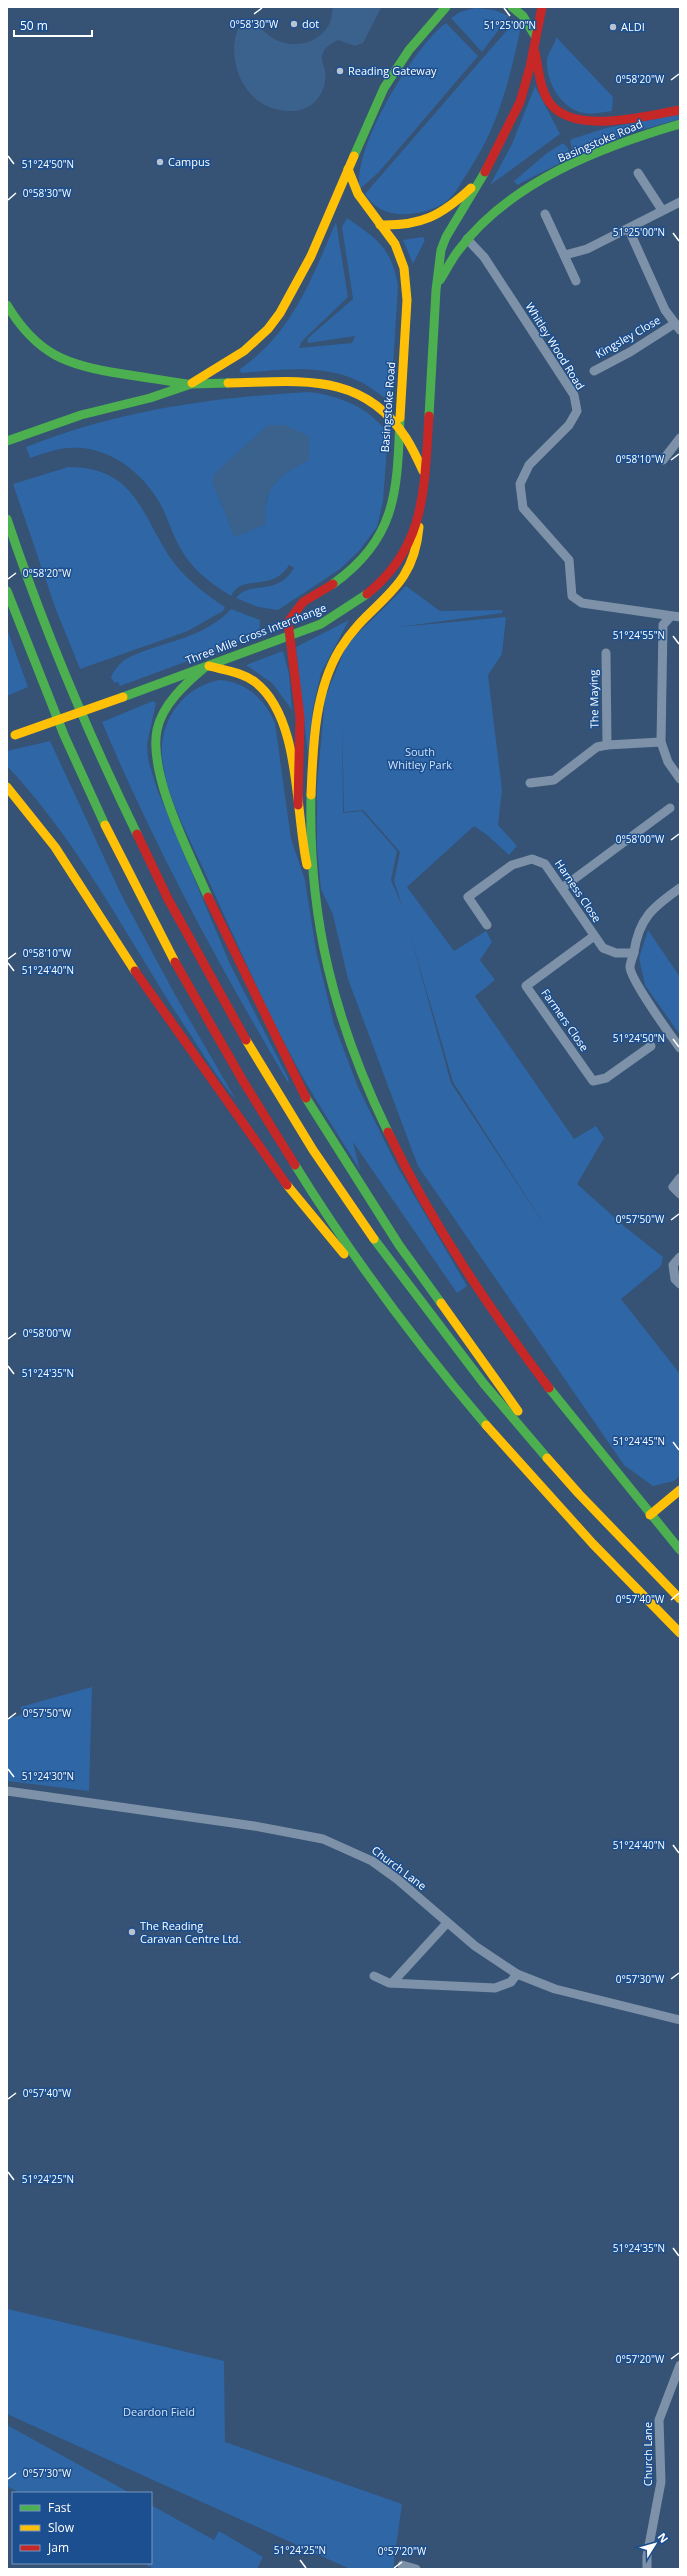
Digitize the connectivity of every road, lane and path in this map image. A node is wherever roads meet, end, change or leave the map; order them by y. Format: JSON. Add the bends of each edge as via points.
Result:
{"nodes":[{"id":1,"x":446,"y":7,"type":"edge"},
{"id":2,"x":512,"y":7,"type":"edge"},
{"id":3,"x":542,"y":7,"type":"edge"},
{"id":4,"x":536,"y":36,"type":"junction"},
{"id":5,"x":534,"y":47,"type":"junction"},
{"id":6,"x":680,"y":110,"type":"edge"},
{"id":7,"x":680,"y":124,"type":"edge"},
{"id":8,"x":348,"y":170,"type":"junction"},
{"id":9,"x":638,"y":172,"type":"dead end"},
{"id":10,"x":479,"y":180,"type":"junction"},
{"id":11,"x":680,"y":202,"type":"edge"},
{"id":12,"x":662,"y":210,"type":"junction"},
{"id":13,"x":545,"y":214,"type":"dead end"},
{"id":14,"x":380,"y":225,"type":"junction"},
{"id":15,"x":629,"y":230,"type":"junction"},
{"id":16,"x":467,"y":239,"type":"junction"},
{"id":17,"x":565,"y":255,"type":"junction"},
{"id":18,"x":576,"y":281,"type":"dead end"},
{"id":19,"x":436,"y":290,"type":"junction"},
{"id":20,"x":7,"y":305,"type":"edge"},
{"id":21,"x":677,"y":327,"type":"edge"},
{"id":22,"x":594,"y":371,"type":"dead end"},
{"id":23,"x":191,"y":384,"type":"junction"},
{"id":24,"x":399,"y":429,"type":"junction"},
{"id":25,"x":680,"y":438,"type":"edge"},
{"id":26,"x":7,"y":441,"type":"edge"},
{"id":27,"x":663,"y":460,"type":"dead end"},
{"id":28,"x":424,"y":475,"type":"junction"},
{"id":29,"x":7,"y":519,"type":"edge"},
{"id":30,"x":419,"y":524,"type":"junction"},
{"id":31,"x":7,"y":591,"type":"edge"},
{"id":32,"x":670,"y":617,"type":"junction"},
{"id":33,"x":680,"y":617,"type":"edge"},
{"id":34,"x":288,"y":636,"type":"junction"},
{"id":35,"x":606,"y":653,"type":"dead end"},
{"id":36,"x":206,"y":667,"type":"junction"},
{"id":37,"x":11,"y":736,"type":"edge"},
{"id":38,"x":661,"y":742,"type":"junction"},
{"id":39,"x":607,"y":745,"type":"junction"},
{"id":40,"x":680,"y":779,"type":"edge"},
{"id":41,"x":530,"y":783,"type":"dead end"},
{"id":42,"x":7,"y":787,"type":"edge"},
{"id":43,"x":298,"y":805,"type":"junction"},
{"id":44,"x":670,"y":808,"type":"dead end"},
{"id":45,"x":313,"y":888,"type":"junction"},
{"id":46,"x":562,"y":888,"type":"junction"},
{"id":47,"x":680,"y":888,"type":"edge"},
{"id":48,"x":487,"y":926,"type":"dead end"},
{"id":49,"x":594,"y":936,"type":"junction"},
{"id":50,"x":634,"y":953,"type":"junction"},
{"id":51,"x":651,"y":1046,"type":"dead end"},
{"id":52,"x":680,"y":1048,"type":"edge"},
{"id":53,"x":680,"y":1178,"type":"edge"},
{"id":54,"x":680,"y":1194,"type":"edge"},
{"id":55,"x":680,"y":1257,"type":"edge"},
{"id":56,"x":680,"y":1284,"type":"edge"},
{"id":57,"x":393,"y":1309,"type":"junction"},
{"id":58,"x":563,"y":1477,"type":"junction"},
{"id":59,"x":680,"y":1490,"type":"edge"},
{"id":60,"x":650,"y":1515,"type":"junction"},
{"id":61,"x":680,"y":1550,"type":"edge"},
{"id":62,"x":680,"y":1599,"type":"edge"},
{"id":63,"x":680,"y":1633,"type":"edge"},
{"id":64,"x":7,"y":1792,"type":"edge"},
{"id":65,"x":447,"y":1923,"type":"junction"},
{"id":66,"x":517,"y":1974,"type":"junction"},
{"id":67,"x":374,"y":1976,"type":"dead end"},
{"id":68,"x":392,"y":1983,"type":"junction"},
{"id":69,"x":680,"y":2020,"type":"edge"},
{"id":70,"x":680,"y":2365,"type":"edge"},
{"id":71,"x":402,"y":2565,"type":"dead end"},
{"id":72,"x":416,"y":2569,"type":"edge"},
{"id":73,"x":647,"y":2569,"type":"edge"}],
"edges":[{"from":1,"to":8,"type":"main road","via":[[409,50],[384,88]]},
{"from":2,"to":4,"type":"main road","via":[[523,16]]},
{"from":3,"to":4,"type":"main road","name":"Basingstoke Road"},
{"from":4,"to":5,"type":"main road","name":"Basingstoke Road"},
{"from":5,"to":6,"type":"main road","name":"Basingstoke Road","via":[[540,82],[545,94],[555,108],[570,119],[589,124]]},
{"from":5,"to":10,"type":"main road","name":"Basingstoke Road","via":[[525,87],[514,118]]},
{"from":7,"to":16,"type":"main road","name":"Basingstoke Road","via":[[641,136],[561,170],[535,184],[483,222]]},
{"from":8,"to":14,"type":"main road","name":"Basingstoke Road","via":[[357,196]]},
{"from":8,"to":23,"type":"main road","via":[[311,256],[280,313],[268,329],[244,350]]},
{"from":9,"to":12,"type":"street"},
{"from":10,"to":14,"type":"main road","via":[[442,214],[428,221],[405,226]]},
{"from":10,"to":19,"type":"main road","name":"Basingstoke Road","via":[[443,244]]},
{"from":11,"to":12,"type":"street"},
{"from":12,"to":15,"type":"street"},
{"from":13,"to":17,"type":"street"},
{"from":14,"to":24,"type":"main road","name":"Basingstoke Road","via":[[400,255],[406,282]]},
{"from":15,"to":17,"type":"street","via":[[587,249]]},
{"from":15,"to":21,"type":"street","name":"Kingsley Close","via":[[665,310]]},
{"from":16,"to":19,"type":"main road","name":"Basingstoke Road","via":[[450,260]]},
{"from":16,"to":32,"type":"street","name":"Whitley Wood Road","via":[[484,257],[574,395],[576,411],[569,425],[524,473],[520,484],[523,508],[569,560],[572,596],[575,600]]},
{"from":17,"to":18,"type":"street"},
{"from":19,"to":28,"type":"main road","name":"Basingstoke Road"},
{"from":20,"to":23,"type":"main road","via":[[16,320],[38,343],[76,366]]},
{"from":21,"to":22,"type":"street","name":"Kingsley Close"},
{"from":23,"to":24,"type":"main road","via":[[331,384],[351,390],[373,402]]},
{"from":23,"to":26,"type":"main road"},
{"from":24,"to":28,"type":"main road"},
{"from":24,"to":34,"type":"main road","name":"Basingstoke Road","via":[[390,513],[384,530],[352,569],[303,602],[289,618]]},
{"from":25,"to":27,"type":"street"},
{"from":28,"to":30,"type":"main road","name":"Three Mile Cross Interchange"},
{"from":29,"to":58,"type":"main road","via":[[46,631],[122,808],[185,934],[246,1045],[313,1153],[413,1296],[493,1396]]},
{"from":30,"to":34,"type":"main road","name":"Three Mile Cross Interchange","via":[[403,555],[375,588],[321,624]]},
{"from":30,"to":45,"type":"main road","via":[[419,545],[414,562],[394,592],[347,639],[336,656],[325,684],[318,712],[312,797]]},
{"from":31,"to":57,"type":"main road","via":[[65,741],[165,945],[252,1096],[354,1256]]},
{"from":32,"to":33,"type":"street","name":"Whitley Wood Road"},
{"from":32,"to":38,"type":"street","via":[[663,625]]},
{"from":34,"to":36,"type":"main road","name":"Three Mile Cross Interchange"},
{"from":34,"to":43,"type":"main road","via":[[298,687],[300,719]]},
{"from":35,"to":39,"type":"street","name":"The Maying"},
{"from":36,"to":37,"type":"main road","name":"Three Mile Cross Interchange","bridge":true},
{"from":36,"to":43,"type":"main road","via":[[254,681],[274,702],[284,722]]},
{"from":36,"to":58,"type":"main road","via":[[185,684],[165,710],[157,729],[155,753],[163,786],[215,914],[303,1093],[399,1245]]},
{"from":38,"to":39,"type":"street"},
{"from":38,"to":40,"type":"street","via":[[668,762]]},
{"from":39,"to":41,"type":"street","via":[[596,747],[554,780]]},
{"from":42,"to":57,"type":"main road","via":[[36,820],[62,856],[132,968],[270,1160],[320,1227]]},
{"from":43,"to":45,"type":"main road","via":[[301,837]]},
{"from":44,"to":46,"type":"street"},
{"from":45,"to":60,"type":"main road","via":[[323,950],[350,1046],[382,1120],[417,1189],[453,1249],[514,1340]]},
{"from":46,"to":48,"type":"street","name":"Harness Close","via":[[545,864],[532,859],[512,865],[468,897]]},
{"from":46,"to":49,"type":"street","name":"Harness Close"},
{"from":47,"to":50,"type":"street","via":[[655,906],[644,919],[635,940]]},
{"from":49,"to":50,"type":"street","name":"Harness Close","via":[[603,948],[616,953]]},
{"from":49,"to":51,"type":"street","name":"Farmers Close","via":[[526,986],[593,1081],[606,1078]]},
{"from":50,"to":52,"type":"street","via":[[630,968],[648,1002]]},
{"from":53,"to":54,"type":"street","via":[[673,1187]]},
{"from":55,"to":56,"type":"street","via":[[673,1265],[675,1279]]},
{"from":57,"to":63,"type":"main road","via":[[473,1409],[553,1502]]},
{"from":58,"to":62,"type":"main road"},
{"from":59,"to":60,"type":"main road"},
{"from":60,"to":61,"type":"main road"},
{"from":64,"to":65,"type":"street","name":"Church Lane","via":[[254,1826],[323,1839],[369,1859],[397,1879]]},
{"from":65,"to":66,"type":"street","name":"Church Lane"},
{"from":65,"to":68,"type":"street"},
{"from":66,"to":68,"type":"street","via":[[511,1982],[495,1988]]},
{"from":66,"to":69,"type":"street","name":"Church Lane","via":[[555,1989]]},
{"from":67,"to":68,"type":"street"},
{"from":70,"to":73,"type":"street","name":"Church Lane","via":[[659,2420],[661,2482],[647,2556]]},
{"from":71,"to":72,"type":"street"}]}
